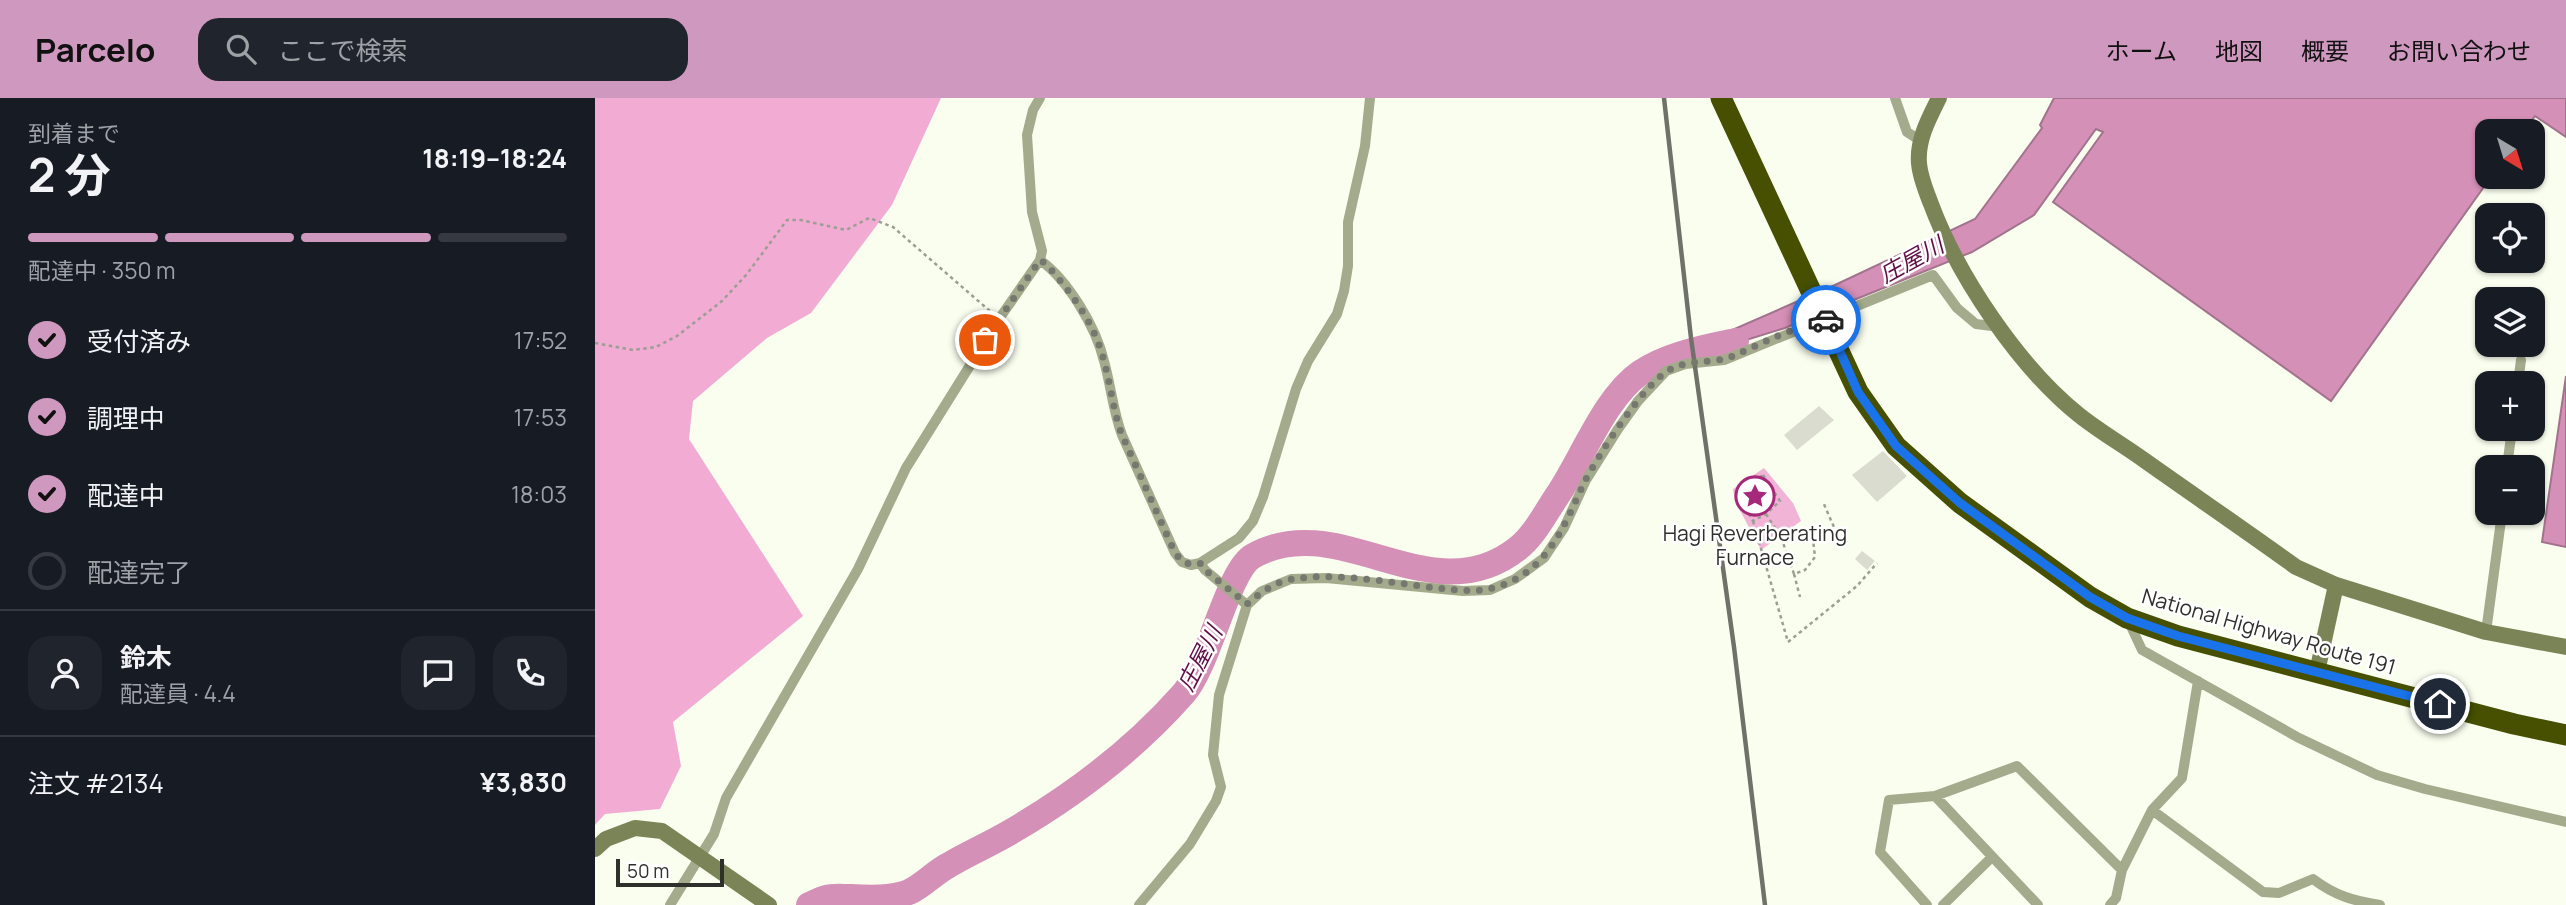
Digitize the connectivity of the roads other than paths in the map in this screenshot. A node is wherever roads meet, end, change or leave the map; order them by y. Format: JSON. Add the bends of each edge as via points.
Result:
{"nodes":[{"id":1,"x":1040,"y":98,"type":"edge"},
{"id":2,"x":1370,"y":98,"type":"edge"},
{"id":3,"x":1721,"y":98,"type":"edge"},
{"id":4,"x":1895,"y":98,"type":"edge"},
{"id":5,"x":1939,"y":98,"type":"edge"},
{"id":6,"x":1921,"y":141,"type":"junction"},
{"id":7,"x":1040,"y":260,"type":"junction"},
{"id":8,"x":1824,"y":317,"type":"junction"},
{"id":9,"x":2000,"y":327,"type":"junction"},
{"id":10,"x":2521,"y":360,"type":"dead end"},
{"id":11,"x":2520,"y":371,"type":"edge"},
{"id":12,"x":2500,"y":525,"type":"edge"},
{"id":13,"x":1200,"y":563,"type":"junction"},
{"id":14,"x":2336,"y":585,"type":"junction"},
{"id":15,"x":1247,"y":604,"type":"junction"},
{"id":16,"x":2127,"y":618,"type":"junction"},
{"id":17,"x":2486,"y":632,"type":"junction"},
{"id":18,"x":2566,"y":647,"type":"edge"},
{"id":19,"x":2317,"y":672,"type":"junction"},
{"id":20,"x":2198,"y":681,"type":"junction"},
{"id":21,"x":2566,"y":735,"type":"edge"},
{"id":22,"x":1935,"y":796,"type":"junction"},
{"id":23,"x":2152,"y":810,"type":"junction"},
{"id":24,"x":2566,"y":822,"type":"edge"},
{"id":25,"x":595,"y":849,"type":"edge"},
{"id":26,"x":698,"y":855,"type":"junction"},
{"id":27,"x":1992,"y":857,"type":"junction"},
{"id":28,"x":2122,"y":870,"type":"junction"},
{"id":29,"x":670,"y":905,"type":"edge"},
{"id":30,"x":769,"y":905,"type":"edge"},
{"id":31,"x":1139,"y":905,"type":"edge"},
{"id":32,"x":1927,"y":905,"type":"edge"},
{"id":33,"x":1943,"y":905,"type":"edge"},
{"id":34,"x":2038,"y":905,"type":"edge"},
{"id":35,"x":2110,"y":905,"type":"edge"},
{"id":36,"x":2379,"y":905,"type":"edge"}],
"edges":[{"from":1,"to":7,"type":"street","via":[[1027,135]]},
{"from":2,"to":13,"type":"street","via":[[1348,222],[1348,266],[1337,314],[1296,389],[1253,521],[1239,538]]},
{"from":3,"to":8,"type":"highway","name":"National Highway Route 191"},
{"from":4,"to":6,"type":"street","via":[[1907,132]]},
{"from":5,"to":6,"type":"street"},
{"from":6,"to":9,"type":"street","via":[[1923,181],[1942,232]]},
{"from":7,"to":13,"type":"street","via":[[1081,308],[1097,340],[1115,416],[1175,553],[1182,562]]},
{"from":7,"to":26,"type":"street","via":[[906,468],[858,569]]},
{"from":8,"to":9,"type":"street","via":[[1933,275],[1957,308],[1976,324]]},
{"from":8,"to":15,"type":"street","via":[[1724,360],[1666,371],[1618,429],[1544,558],[1515,579],[1490,590],[1463,591],[1291,579],[1262,591]]},
{"from":8,"to":16,"type":"highway","name":"National Highway Route 191","via":[[1858,392],[1896,446],[1960,503],[2027,553]]},
{"from":9,"to":14,"type":"street","via":[[2041,380],[2079,415],[2296,567]]},
{"from":10,"to":11,"type":"street"},
{"from":12,"to":17,"type":"street"},
{"from":13,"to":15,"type":"street"},
{"from":14,"to":17,"type":"street"},
{"from":14,"to":19,"type":"street"},
{"from":15,"to":31,"type":"street","via":[[1219,695],[1213,755],[1221,787],[1216,801],[1190,844]]},
{"from":16,"to":19,"type":"highway","name":"National Highway Route 191"},
{"from":16,"to":20,"type":"street","via":[[2142,650]]},
{"from":17,"to":18,"type":"street"},
{"from":19,"to":21,"type":"highway","name":"National Highway Route 191"},
{"from":20,"to":23,"type":"street","via":[[2182,778]]},
{"from":20,"to":24,"type":"street","via":[[2299,738],[2378,775]]},
{"from":22,"to":27,"type":"street"},
{"from":22,"to":28,"type":"street","via":[[2017,765]]},
{"from":22,"to":32,"type":"street","via":[[1889,800],[1880,852]]},
{"from":23,"to":28,"type":"street"},
{"from":23,"to":36,"type":"street","via":[[2263,892],[2279,893],[2313,879],[2348,900]]},
{"from":25,"to":26,"type":"street","via":[[606,839],[635,828],[662,831]]},
{"from":26,"to":29,"type":"street"},
{"from":26,"to":30,"type":"street"},
{"from":27,"to":33,"type":"street"},
{"from":27,"to":34,"type":"street"},
{"from":28,"to":35,"type":"street"}]}
